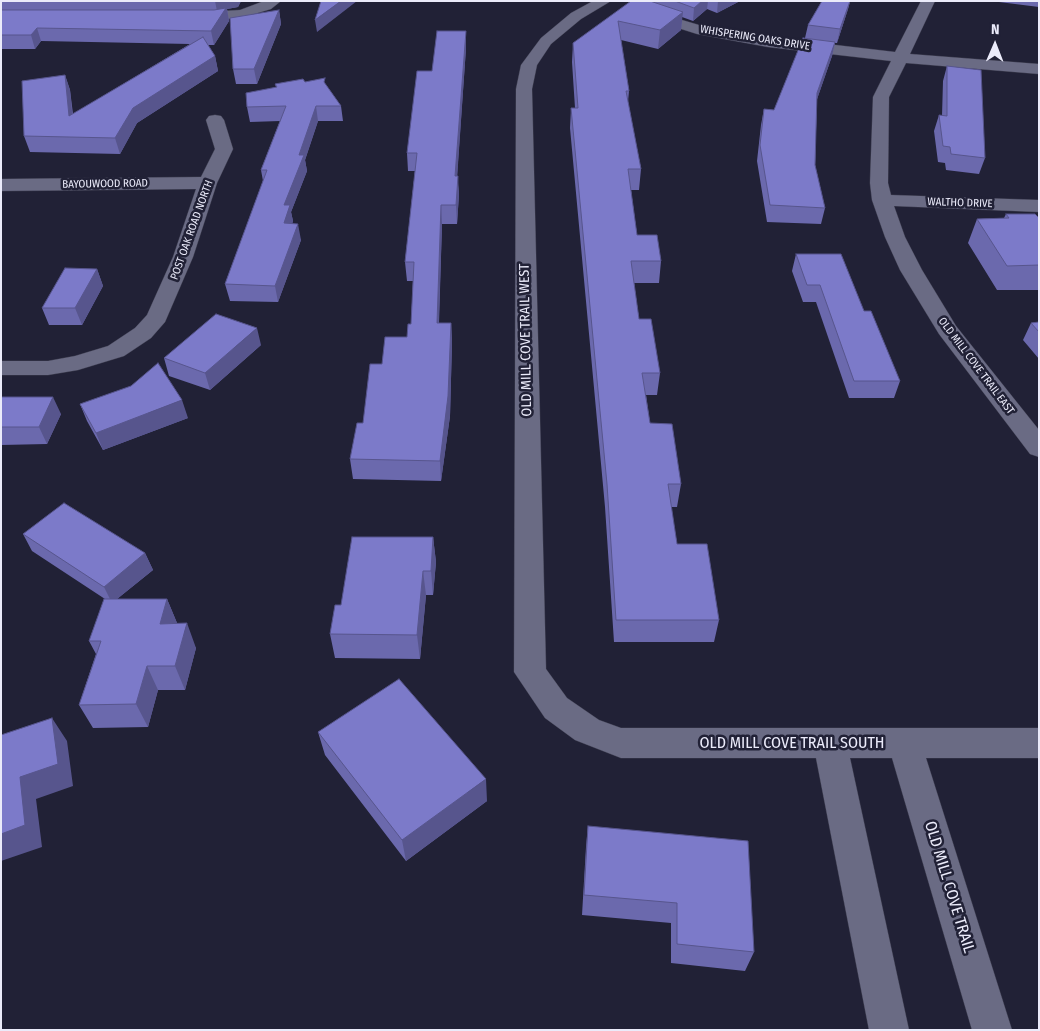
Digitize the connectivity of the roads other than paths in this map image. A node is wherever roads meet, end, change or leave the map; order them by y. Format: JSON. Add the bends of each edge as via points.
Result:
{"nodes":[{"id":1,"x":274,"y":1,"type":"edge"},
{"id":2,"x":928,"y":1,"type":"edge"},
{"id":3,"x":617,"y":4,"type":"edge"},
{"id":4,"x":180,"y":17,"type":"edge"},
{"id":5,"x":901,"y":57,"type":"junction"},
{"id":6,"x":1039,"y":69,"type":"edge"},
{"id":7,"x":215,"y":120,"type":"dead end"},
{"id":8,"x":208,"y":183,"type":"junction"},
{"id":9,"x":1,"y":185,"type":"edge"},
{"id":10,"x":882,"y":200,"type":"junction"},
{"id":11,"x":1039,"y":206,"type":"edge"},
{"id":12,"x":1,"y":368,"type":"edge"},
{"id":13,"x":1039,"y":448,"type":"edge"},
{"id":14,"x":556,"y":708,"type":"joint"},
{"id":15,"x":1039,"y":743,"type":"edge"},
{"id":16,"x":830,"y":744,"type":"junction"},
{"id":17,"x":905,"y":744,"type":"junction"},
{"id":18,"x":889,"y":1030,"type":"edge"},
{"id":19,"x":992,"y":1030,"type":"edge"}],
"edges":[{"from":1,"to":4,"type":"street","via":[[252,11],[217,17]]},
{"from":2,"to":5,"type":"street","name":"OLD MILL COVE TRAIL EAST"},
{"from":3,"to":5,"type":"street","name":"WHISPERING OAKS DRIVE","via":[[729,36]]},
{"from":3,"to":14,"type":"street","name":"OLD MILL COVE TRAIL WEST","via":[[576,16],[546,41],[529,65],[524,89],[530,672]]},
{"from":5,"to":6,"type":"street","name":"WHISPERING OAKS DRIVE"},
{"from":5,"to":10,"type":"street","name":"OLD MILL COVE TRAIL EAST","via":[[881,97],[879,183]]},
{"from":7,"to":8,"type":"street","name":"POST OAK ROAD NORTH","via":[[224,149]]},
{"from":8,"to":9,"type":"street","name":"BAYOUWOOD ROAD"},
{"from":8,"to":12,"type":"street","name":"POST OAK ROAD NORTH","via":[[183,258],[157,317],[143,333],[116,351],[78,363],[48,368]]},
{"from":10,"to":11,"type":"street","name":"WALTHO DRIVE"},
{"from":10,"to":13,"type":"street","name":"OLD MILL COVE TRAIL EAST","via":[[911,270],[947,329]]},
{"from":14,"to":16,"type":"street","name":"OLD MILL COVE TRAIL SOUTH","via":[[586,730],[621,743]]},
{"from":15,"to":17,"type":"street","name":"OLD MILL COVE TRAIL SOUTH"},
{"from":16,"to":17,"type":"street","name":"OLD MILL COVE TRAIL SOUTH"},
{"from":16,"to":18,"type":"street"},
{"from":17,"to":19,"type":"street","name":"OLD MILL COVE TRAIL"}]}
